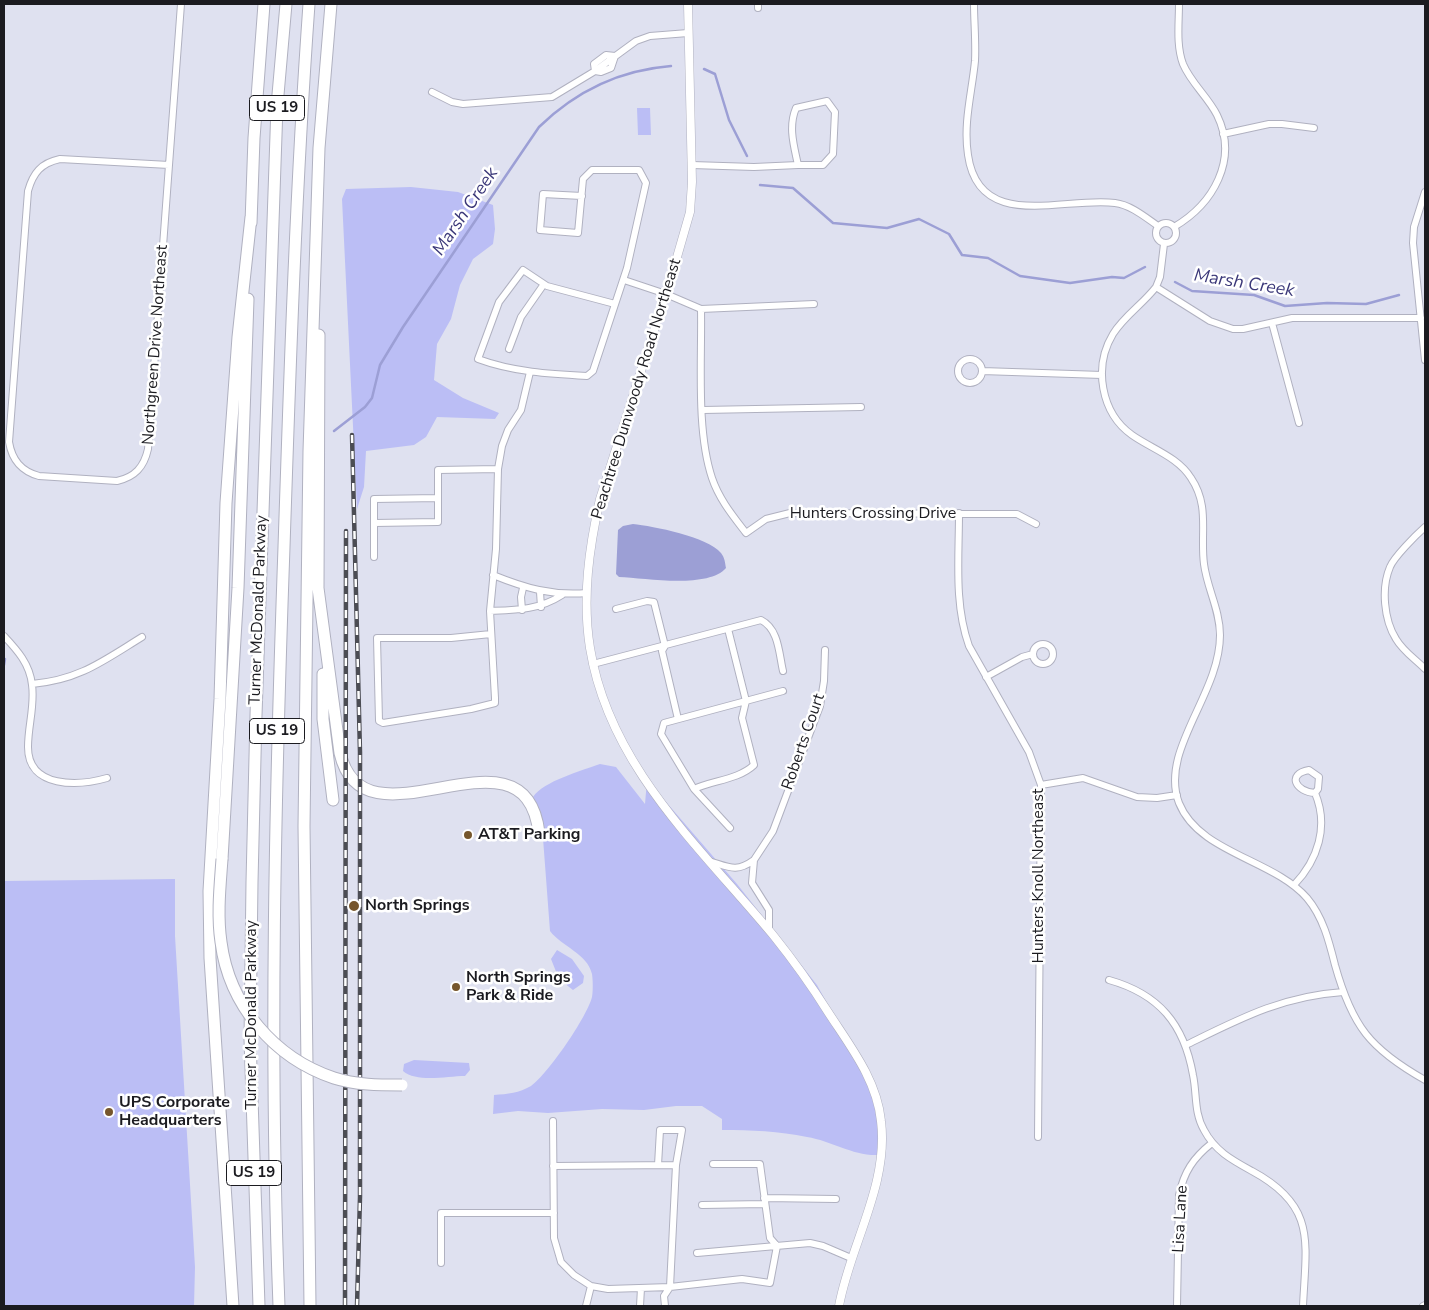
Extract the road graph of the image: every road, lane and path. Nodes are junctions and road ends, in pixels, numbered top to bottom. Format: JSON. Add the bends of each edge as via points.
{"nodes":[{"id":1,"x":181,"y":4,"type":"edge"},
{"id":2,"x":264,"y":4,"type":"edge"},
{"id":3,"x":286,"y":4,"type":"edge"},
{"id":4,"x":309,"y":4,"type":"edge"},
{"id":5,"x":331,"y":4,"type":"edge"},
{"id":6,"x":688,"y":4,"type":"edge"},
{"id":7,"x":974,"y":4,"type":"edge"},
{"id":8,"x":1179,"y":4,"type":"edge"},
{"id":9,"x":688,"y":33,"type":"junction"},
{"id":10,"x":432,"y":92,"type":"dead end"},
{"id":11,"x":1314,"y":128,"type":"dead end"},
{"id":12,"x":1223,"y":134,"type":"junction"},
{"id":13,"x":170,"y":165,"type":"junction"},
{"id":14,"x":692,"y":165,"type":"junction"},
{"id":15,"x":798,"y":165,"type":"junction"},
{"id":16,"x":1425,"y":192,"type":"edge"},
{"id":17,"x":582,"y":196,"type":"junction"},
{"id":18,"x":251,"y":217,"type":"junction"},
{"id":19,"x":1158,"y":226,"type":"junction"},
{"id":20,"x":1174,"y":227,"type":"junction"},
{"id":21,"x":1164,"y":244,"type":"junction"},
{"id":22,"x":314,"y":278,"type":"junction"},
{"id":23,"x":624,"y":280,"type":"junction"},
{"id":24,"x":544,"y":284,"type":"junction"},
{"id":25,"x":1156,"y":287,"type":"junction"},
{"id":26,"x":666,"y":294,"type":"junction"},
{"id":27,"x":615,"y":304,"type":"junction"},
{"id":28,"x":814,"y":304,"type":"dead end"},
{"id":29,"x":701,"y":309,"type":"junction"},
{"id":30,"x":1421,"y":318,"type":"junction"},
{"id":31,"x":1272,"y":323,"type":"junction"},
{"id":32,"x":509,"y":349,"type":"dead end"},
{"id":33,"x":1425,"y":360,"type":"edge"},
{"id":34,"x":982,"y":371,"type":"dead end"},
{"id":35,"x":530,"y":372,"type":"junction"},
{"id":36,"x":1102,"y":374,"type":"junction"},
{"id":37,"x":861,"y":407,"type":"dead end"},
{"id":38,"x":703,"y":410,"type":"junction"},
{"id":39,"x":1299,"y":423,"type":"dead end"},
{"id":40,"x":498,"y":469,"type":"junction"},
{"id":41,"x":438,"y":498,"type":"junction"},
{"id":42,"x":960,"y":514,"type":"junction"},
{"id":43,"x":374,"y":523,"type":"junction"},
{"id":44,"x":1036,"y":524,"type":"dead end"},
{"id":45,"x":1425,"y":527,"type":"edge"},
{"id":46,"x":374,"y":557,"type":"dead end"},
{"id":47,"x":493,"y":575,"type":"junction"},
{"id":48,"x":523,"y":588,"type":"junction"},
{"id":49,"x":540,"y":592,"type":"junction"},
{"id":50,"x":587,"y":594,"type":"junction"},
{"id":51,"x":562,"y":595,"type":"junction"},
{"id":52,"x":542,"y":606,"type":"junction"},
{"id":53,"x":616,"y":609,"type":"dead end"},
{"id":54,"x":522,"y":610,"type":"junction"},
{"id":55,"x":490,"y":611,"type":"junction"},
{"id":56,"x":321,"y":621,"type":"junction"},
{"id":57,"x":728,"y":629,"type":"junction"},
{"id":58,"x":491,"y":634,"type":"junction"},
{"id":59,"x":4,"y":636,"type":"edge"},
{"id":60,"x":142,"y":637,"type":"dead end"},
{"id":61,"x":665,"y":646,"type":"junction"},
{"id":62,"x":824,"y":650,"type":"dead end"},
{"id":63,"x":1033,"y":654,"type":"dead end"},
{"id":64,"x":593,"y":664,"type":"junction"},
{"id":65,"x":1425,"y":669,"type":"edge"},
{"id":66,"x":782,"y":671,"type":"dead end"},
{"id":67,"x":986,"y":677,"type":"junction"},
{"id":68,"x":32,"y":684,"type":"junction"},
{"id":69,"x":783,"y":692,"type":"dead end"},
{"id":70,"x":746,"y":701,"type":"junction"},
{"id":71,"x":678,"y":719,"type":"junction"},
{"id":72,"x":107,"y":778,"type":"dead end"},
{"id":73,"x":1040,"y":785,"type":"junction"},
{"id":74,"x":694,"y":789,"type":"junction"},
{"id":75,"x":1315,"y":793,"type":"dead end"},
{"id":76,"x":1176,"y":795,"type":"junction"},
{"id":77,"x":333,"y":800,"type":"dead end"},
{"id":78,"x":730,"y":828,"type":"dead end"},
{"id":79,"x":539,"y":833,"type":"dead end"},
{"id":80,"x":754,"y":860,"type":"junction"},
{"id":81,"x":709,"y":861,"type":"junction"},
{"id":82,"x":1294,"y":885,"type":"junction"},
{"id":83,"x":769,"y":930,"type":"junction"},
{"id":84,"x":1109,"y":980,"type":"dead end"},
{"id":85,"x":1343,"y":992,"type":"junction"},
{"id":86,"x":1186,"y":1045,"type":"junction"},
{"id":87,"x":1425,"y":1080,"type":"edge"},
{"id":88,"x":402,"y":1085,"type":"dead end"},
{"id":89,"x":553,"y":1120,"type":"dead end"},
{"id":90,"x":1038,"y":1137,"type":"dead end"},
{"id":91,"x":1212,"y":1143,"type":"junction"},
{"id":92,"x":713,"y":1164,"type":"dead end"},
{"id":93,"x":658,"y":1165,"type":"junction"},
{"id":94,"x":676,"y":1165,"type":"junction"},
{"id":95,"x":553,"y":1166,"type":"junction"},
{"id":96,"x":836,"y":1199,"type":"dead end"},
{"id":97,"x":764,"y":1201,"type":"junction"},
{"id":98,"x":702,"y":1205,"type":"dead end"},
{"id":99,"x":554,"y":1213,"type":"junction"},
{"id":100,"x":777,"y":1246,"type":"junction"},
{"id":101,"x":697,"y":1253,"type":"dead end"},
{"id":102,"x":851,"y":1258,"type":"junction"},
{"id":103,"x":442,"y":1263,"type":"dead end"},
{"id":104,"x":591,"y":1286,"type":"junction"},
{"id":105,"x":670,"y":1286,"type":"junction"},
{"id":106,"x":640,"y":1288,"type":"junction"},
{"id":107,"x":233,"y":1306,"type":"edge"},
{"id":108,"x":259,"y":1306,"type":"edge"},
{"id":109,"x":279,"y":1306,"type":"edge"},
{"id":110,"x":310,"y":1306,"type":"edge"},
{"id":111,"x":586,"y":1306,"type":"edge"},
{"id":112,"x":640,"y":1306,"type":"edge"},
{"id":113,"x":665,"y":1306,"type":"edge"},
{"id":114,"x":839,"y":1306,"type":"edge"},
{"id":115,"x":1178,"y":1306,"type":"edge"},
{"id":116,"x":1302,"y":1306,"type":"edge"}],
"edges":[{"from":1,"to":13,"type":"street","name":"Northgreen Drive Northeast"},
{"from":2,"to":18,"type":"highway"},
{"from":3,"to":108,"type":"highway","name":"Turner McDonald Parkway","number":"US 19","via":[[277,106],[253,808],[250,1039]]},
{"from":4,"to":109,"type":"highway","name":"Turner McDonald Parkway","number":"US 19","via":[[297,177],[275,827],[273,1048]]},
{"from":5,"to":22,"type":"highway","via":[[319,148]]},
{"from":6,"to":9,"type":"street","name":"Peachtree Dunwoody Road Northeast"},
{"from":7,"to":19,"type":"street","via":[[975,60],[967,123],[968,154],[970,167],[984,190],[1016,206],[1116,203]]},
{"from":8,"to":12,"type":"street","via":[[1179,44],[1183,64],[1216,113]]},
{"from":9,"to":10,"type":"street","via":[[650,36],[636,41],[552,97],[462,104]]},
{"from":9,"to":14,"type":"street","name":"Peachtree Dunwoody Road Northeast"},
{"from":11,"to":12,"type":"street","via":[[1269,124]]},
{"from":12,"to":20,"type":"street","via":[[1224,161],[1216,186],[1204,205]]},
{"from":13,"to":13,"type":"street","name":"Northgreen Drive Northeast","via":[[60,158],[43,165],[31,179],[9,442],[14,460],[29,473],[117,481],[134,475],[145,461]]},
{"from":14,"to":15,"type":"street"},
{"from":14,"to":26,"type":"street","name":"Peachtree Dunwoody Road Northeast","via":[[690,212]]},
{"from":15,"to":15,"type":"street","via":[[823,165],[833,154],[835,112],[827,101],[796,108],[791,119]]},
{"from":16,"to":30,"type":"street","via":[[1414,227]]},
{"from":17,"to":17,"type":"street","via":[[578,233],[540,230],[543,194]]},
{"from":17,"to":23,"type":"street","via":[[583,179],[592,170],[632,169],[640,170],[644,175],[642,207]]},
{"from":18,"to":88,"type":"highway","bridge":true,"via":[[238,588],[219,926],[227,973],[240,1002],[267,1036],[304,1065],[350,1082]]},
{"from":18,"to":107,"type":"highway","via":[[226,503],[220,699],[209,891],[213,1020]]},
{"from":19,"to":20,"type":"street","via":[[1166,223]]},
{"from":19,"to":21,"type":"street","via":[[1155,237]]},
{"from":20,"to":21,"type":"street","via":[[1174,240]]},
{"from":21,"to":25,"type":"street"},
{"from":22,"to":56,"type":"highway","via":[[319,298],[318,588]]},
{"from":22,"to":110,"type":"highway","via":[[308,451],[304,826]]},
{"from":23,"to":26,"type":"street"},
{"from":23,"to":27,"type":"street"},
{"from":24,"to":27,"type":"street"},
{"from":24,"to":32,"type":"street","via":[[521,317]]},
{"from":24,"to":35,"type":"street","via":[[524,270],[499,302],[478,359]]},
{"from":25,"to":31,"type":"street","via":[[1223,327],[1243,329]]},
{"from":25,"to":36,"type":"street","via":[[1114,334],[1105,353]]},
{"from":26,"to":29,"type":"street"},
{"from":26,"to":50,"type":"street","name":"Peachtree Dunwoody Road Northeast","via":[[600,499],[592,536]]},
{"from":27,"to":35,"type":"street","via":[[591,374]]},
{"from":28,"to":29,"type":"street"},
{"from":29,"to":38,"type":"street","name":"Hunters Crossing Drive"},
{"from":30,"to":31,"type":"street","via":[[1292,318]]},
{"from":30,"to":33,"type":"street"},
{"from":31,"to":39,"type":"street"},
{"from":34,"to":36,"type":"street"},
{"from":35,"to":40,"type":"street","via":[[521,410],[502,446]]},
{"from":36,"to":76,"type":"street","via":[[1106,399],[1117,420],[1132,435],[1184,469],[1196,486],[1203,507],[1203,563],[1218,615],[1219,649],[1215,673],[1177,757]]},
{"from":37,"to":38,"type":"street"},
{"from":38,"to":42,"type":"street","name":"Hunters Crossing Drive","via":[[707,461],[713,480],[746,533],[766,519],[790,513]]},
{"from":40,"to":41,"type":"street","via":[[438,470]]},
{"from":40,"to":47,"type":"street"},
{"from":41,"to":43,"type":"street","via":[[374,499]]},
{"from":41,"to":43,"type":"street","via":[[438,522]]},
{"from":42,"to":44,"type":"street","name":"Hunters Crossing Drive","via":[[1017,514]]},
{"from":42,"to":67,"type":"street","name":"Hunters Knoll Northeast","via":[[960,615],[969,646]]},
{"from":43,"to":46,"type":"street"},
{"from":45,"to":65,"type":"street","via":[[1390,567],[1385,589],[1390,626],[1396,639]]},
{"from":47,"to":48,"type":"street"},
{"from":47,"to":55,"type":"street"},
{"from":48,"to":49,"type":"street"},
{"from":48,"to":54,"type":"street"},
{"from":49,"to":51,"type":"street"},
{"from":49,"to":52,"type":"street"},
{"from":50,"to":51,"type":"street"},
{"from":50,"to":64,"type":"street","name":"Peachtree Dunwoody Road Northeast"},
{"from":51,"to":52,"type":"street"},
{"from":52,"to":54,"type":"street"},
{"from":53,"to":61,"type":"street","via":[[654,602]]},
{"from":54,"to":55,"type":"street"},
{"from":55,"to":58,"type":"street"},
{"from":56,"to":77,"type":"highway","via":[[324,719]]},
{"from":56,"to":79,"type":"highway","via":[[340,753],[347,774],[354,781],[362,788],[382,795],[480,782],[504,784],[529,804],[538,822]]},
{"from":57,"to":61,"type":"street"},
{"from":57,"to":66,"type":"street","via":[[761,620],[767,623],[774,632]]},
{"from":57,"to":70,"type":"street"},
{"from":58,"to":58,"type":"street","via":[[495,703],[379,722],[377,638],[451,638]]},
{"from":59,"to":68,"type":"street","via":[[20,653]]},
{"from":60,"to":68,"type":"street","via":[[75,677]]},
{"from":61,"to":64,"type":"street"},
{"from":61,"to":71,"type":"street","via":[[662,652]]},
{"from":62,"to":80,"type":"street","name":"Roberts Court","via":[[820,706],[773,831]]},
{"from":63,"to":67,"type":"street"},
{"from":64,"to":81,"type":"street","name":"Peachtree Dunwoody Road Northeast","via":[[623,746],[642,778]]},
{"from":67,"to":73,"type":"street","name":"Hunters Knoll Northeast","via":[[1029,752]]},
{"from":68,"to":72,"type":"street","via":[[28,748],[35,769],[53,781],[90,782]]},
{"from":69,"to":70,"type":"street"},
{"from":70,"to":71,"type":"street"},
{"from":70,"to":74,"type":"street","via":[[742,718],[754,765],[745,773]]},
{"from":71,"to":74,"type":"street","via":[[664,723],[661,734]]},
{"from":73,"to":76,"type":"street","via":[[1084,778],[1137,797]]},
{"from":73,"to":90,"type":"street","name":"Hunters Knoll Northeast"},
{"from":74,"to":78,"type":"street"},
{"from":75,"to":82,"type":"street","via":[[1320,806],[1319,845],[1310,866]]},
{"from":76,"to":82,"type":"street","via":[[1186,816],[1202,833]]},
{"from":80,"to":81,"type":"street","via":[[733,869]]},
{"from":80,"to":83,"type":"street","via":[[752,883],[769,910]]},
{"from":81,"to":83,"type":"street","name":"Peachtree Dunwoody Road Northeast"},
{"from":82,"to":85,"type":"street","via":[[1323,924]]},
{"from":83,"to":102,"type":"street","name":"Peachtree Dunwoody Road Northeast","via":[[811,986],[861,1063],[879,1107],[882,1136],[879,1166]]},
{"from":84,"to":86,"type":"street","via":[[1135,989],[1156,1003],[1175,1023]]},
{"from":85,"to":86,"type":"street","via":[[1306,995],[1272,1004]]},
{"from":85,"to":87,"type":"street","via":[[1354,1018],[1370,1040],[1394,1062]]},
{"from":86,"to":91,"type":"street","via":[[1197,1114]]},
{"from":89,"to":95,"type":"street"},
{"from":91,"to":115,"type":"street","name":"Lisa Lane","via":[[1189,1166],[1182,1179]]},
{"from":91,"to":116,"type":"street","via":[[1229,1158],[1282,1189],[1296,1207],[1304,1228],[1306,1246]]},
{"from":92,"to":97,"type":"street","via":[[760,1164]]},
{"from":93,"to":94,"type":"street"},
{"from":93,"to":94,"type":"street","via":[[660,1130],[682,1130]]},
{"from":93,"to":95,"type":"street"},
{"from":94,"to":105,"type":"street"},
{"from":95,"to":99,"type":"street"},
{"from":96,"to":97,"type":"street"},
{"from":97,"to":98,"type":"street"},
{"from":97,"to":100,"type":"street","via":[[770,1238]]},
{"from":99,"to":103,"type":"street","via":[[442,1213]]},
{"from":99,"to":104,"type":"street","via":[[554,1238],[561,1262]]},
{"from":100,"to":101,"type":"street"},
{"from":100,"to":102,"type":"street","via":[[810,1243]]},
{"from":100,"to":105,"type":"street","via":[[770,1283],[742,1279]]},
{"from":102,"to":114,"type":"street","name":"Peachtree Dunwoody Road Northeast"},
{"from":104,"to":106,"type":"street"},
{"from":104,"to":111,"type":"street"},
{"from":105,"to":106,"type":"street"},
{"from":105,"to":113,"type":"street","via":[[664,1296]]},
{"from":106,"to":112,"type":"street"}]}
